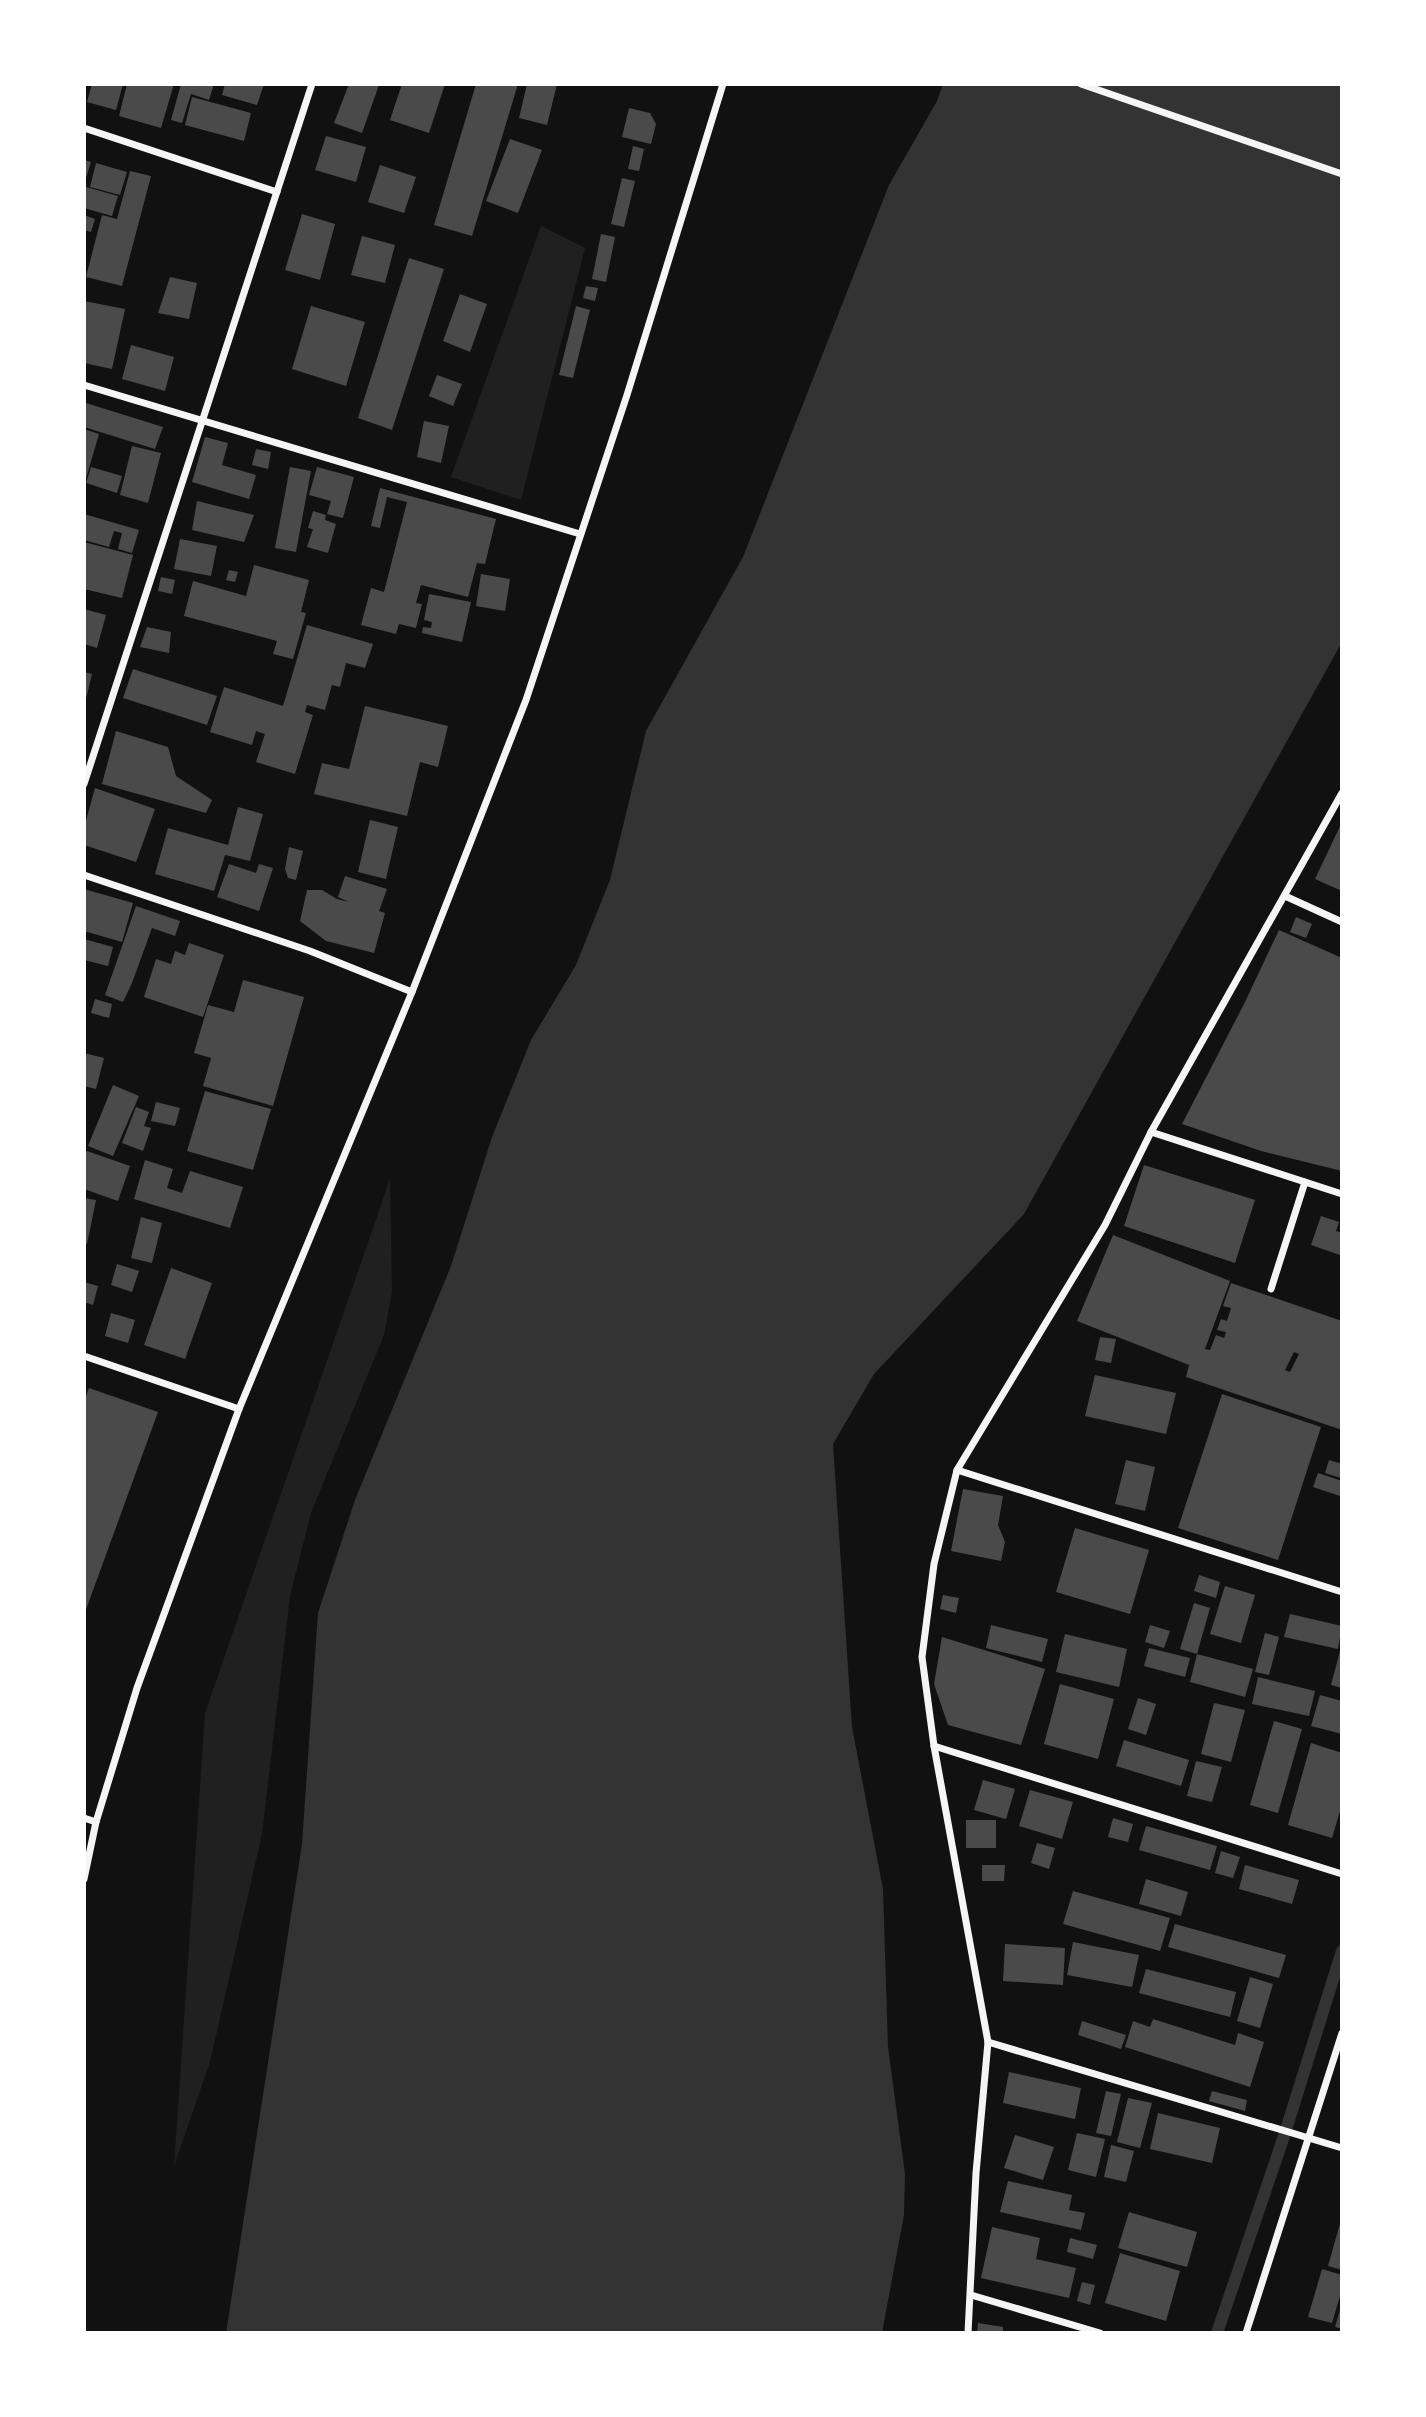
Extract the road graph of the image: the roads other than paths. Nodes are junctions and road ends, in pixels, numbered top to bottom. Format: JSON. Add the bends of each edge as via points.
{"nodes":[{"id":1,"x":312,"y":84,"type":"edge"},
{"id":2,"x":1081,"y":84,"type":"edge"},
{"id":3,"x":720,"y":85,"type":"edge"},
{"id":4,"x":84,"y":128,"type":"edge"},
{"id":5,"x":1342,"y":174,"type":"edge"},
{"id":6,"x":277,"y":191,"type":"junction"},
{"id":7,"x":84,"y":385,"type":"edge"},
{"id":8,"x":203,"y":419,"type":"junction"},
{"id":9,"x":580,"y":534,"type":"junction"},
{"id":10,"x":84,"y":784,"type":"edge"},
{"id":11,"x":1342,"y":793,"type":"edge"},
{"id":12,"x":84,"y":875,"type":"edge"},
{"id":13,"x":1285,"y":896,"type":"junction"},
{"id":14,"x":1342,"y":922,"type":"edge"},
{"id":15,"x":412,"y":992,"type":"junction"},
{"id":16,"x":1151,"y":1132,"type":"junction"},
{"id":17,"x":1305,"y":1182,"type":"junction"},
{"id":18,"x":1342,"y":1194,"type":"edge"},
{"id":19,"x":1271,"y":1289,"type":"dead end"},
{"id":20,"x":84,"y":1356,"type":"edge"},
{"id":21,"x":239,"y":1409,"type":"junction"},
{"id":22,"x":957,"y":1470,"type":"junction"},
{"id":23,"x":1342,"y":1592,"type":"edge"},
{"id":24,"x":934,"y":1746,"type":"junction"},
{"id":25,"x":84,"y":1818,"type":"edge"},
{"id":26,"x":96,"y":1822,"type":"junction"},
{"id":27,"x":1342,"y":1874,"type":"edge"},
{"id":28,"x":84,"y":1879,"type":"edge"},
{"id":29,"x":1342,"y":2033,"type":"edge"},
{"id":30,"x":988,"y":2042,"type":"junction"},
{"id":31,"x":1307,"y":2138,"type":"junction"},
{"id":32,"x":1342,"y":2148,"type":"edge"},
{"id":33,"x":971,"y":2295,"type":"junction"},
{"id":34,"x":968,"y":2333,"type":"edge"},
{"id":35,"x":1100,"y":2333,"type":"edge"},
{"id":36,"x":1246,"y":2333,"type":"edge"}],
"edges":[{"from":1,"to":6,"type":"street"},
{"from":2,"to":5,"type":"street"},
{"from":3,"to":9,"type":"street"},
{"from":4,"to":6,"type":"street"},
{"from":6,"to":8,"type":"street"},
{"from":7,"to":8,"type":"street"},
{"from":8,"to":9,"type":"street"},
{"from":8,"to":10,"type":"street"},
{"from":9,"to":15,"type":"street","via":[[526,700]]},
{"from":11,"to":13,"type":"street"},
{"from":12,"to":15,"type":"street","via":[[310,951]]},
{"from":13,"to":14,"type":"street"},
{"from":13,"to":16,"type":"street"},
{"from":15,"to":21,"type":"street"},
{"from":16,"to":17,"type":"street"},
{"from":16,"to":22,"type":"street","via":[[1105,1225]]},
{"from":17,"to":18,"type":"street"},
{"from":17,"to":19,"type":"street"},
{"from":20,"to":21,"type":"street"},
{"from":21,"to":26,"type":"street","via":[[137,1688]]},
{"from":22,"to":23,"type":"street"},
{"from":22,"to":24,"type":"street","via":[[933,1564],[922,1657]]},
{"from":24,"to":27,"type":"street"},
{"from":24,"to":30,"type":"street"},
{"from":25,"to":26,"type":"street"},
{"from":26,"to":28,"type":"street"},
{"from":29,"to":31,"type":"street"},
{"from":30,"to":31,"type":"street"},
{"from":30,"to":33,"type":"street"},
{"from":31,"to":32,"type":"street"},
{"from":31,"to":36,"type":"street"},
{"from":33,"to":34,"type":"street"},
{"from":33,"to":35,"type":"street"}]}
